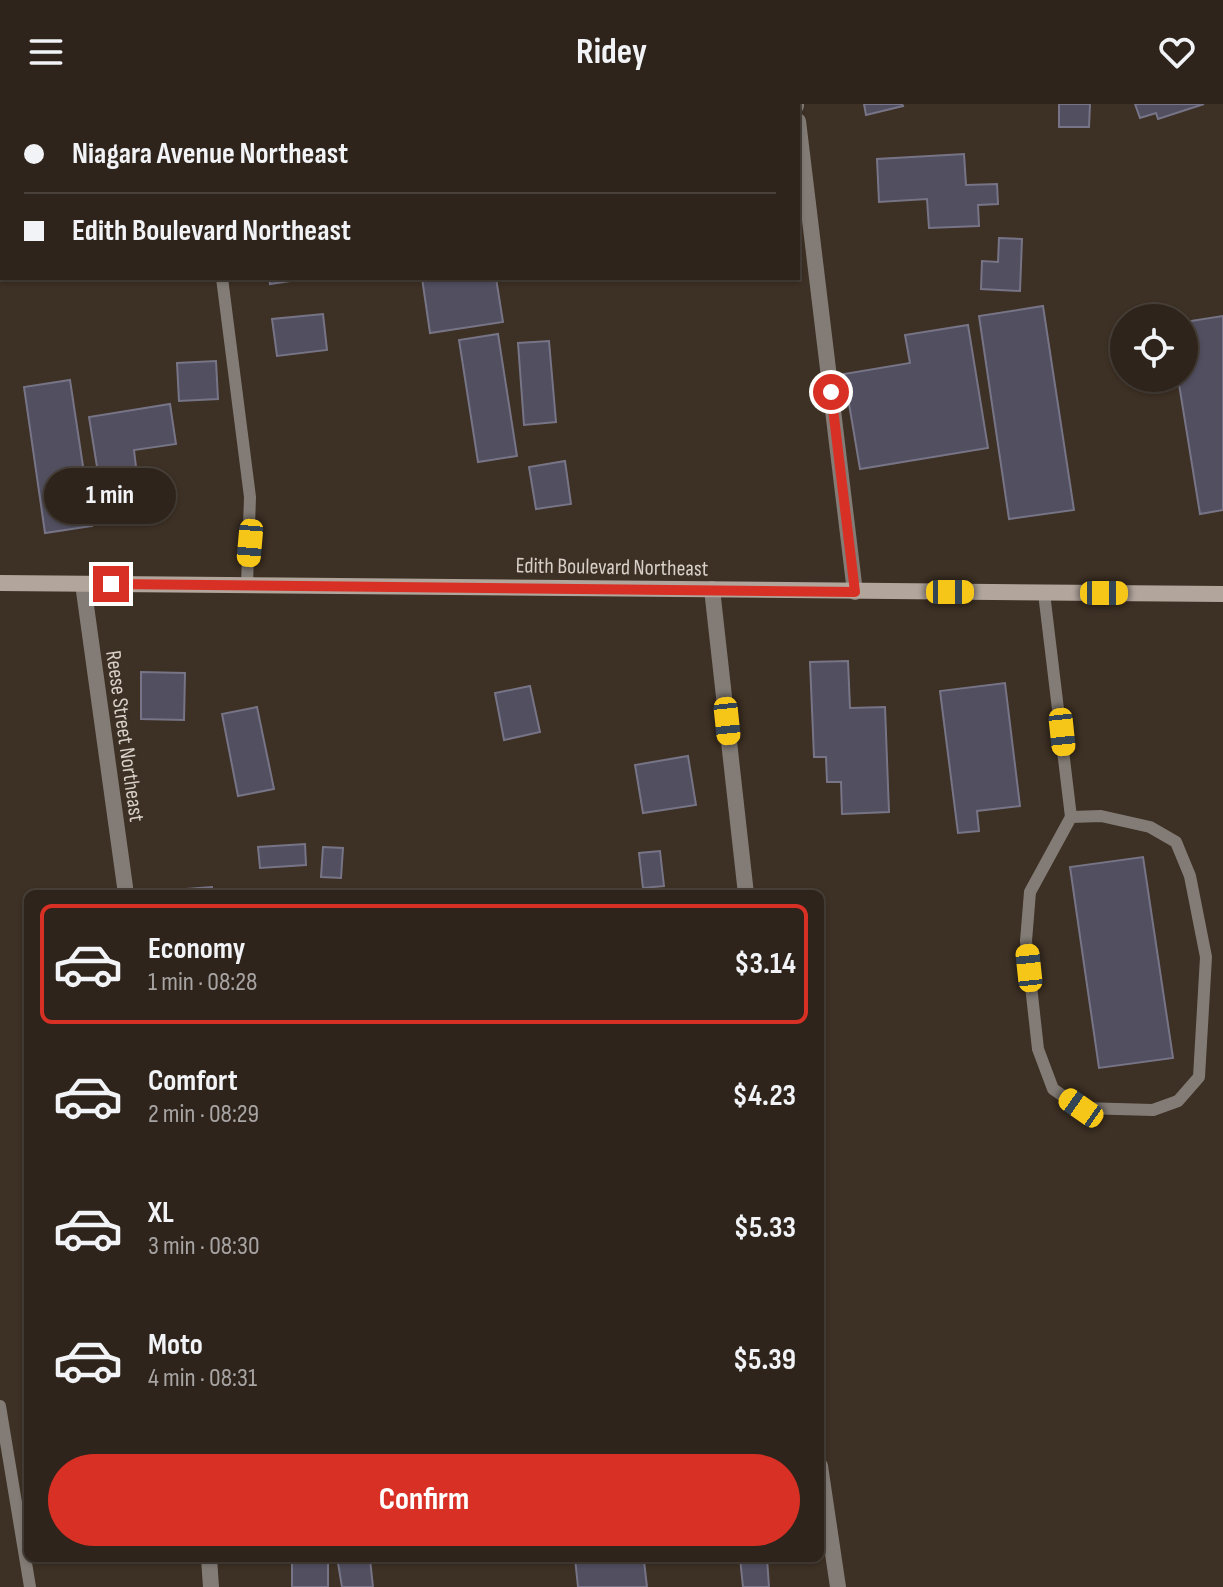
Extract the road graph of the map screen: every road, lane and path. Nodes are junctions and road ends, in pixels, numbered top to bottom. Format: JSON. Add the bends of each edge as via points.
{"nodes":[{"id":1,"x":800,"y":138,"type":"edge"},
{"id":2,"x":222,"y":280,"type":"edge"},
{"id":3,"x":0,"y":583,"type":"edge"},
{"id":4,"x":83,"y":584,"type":"junction"},
{"id":5,"x":247,"y":585,"type":"junction"},
{"id":6,"x":712,"y":589,"type":"junction"},
{"id":7,"x":855,"y":592,"type":"junction"},
{"id":8,"x":1044,"y":593,"type":"junction"},
{"id":9,"x":1223,"y":594,"type":"edge"},
{"id":10,"x":1071,"y":817,"type":"junction"},
{"id":11,"x":125,"y":890,"type":"edge"},
{"id":12,"x":746,"y":890,"type":"edge"},
{"id":13,"x":0,"y":1406,"type":"edge"},
{"id":14,"x":824,"y":1493,"type":"edge"},
{"id":15,"x":24,"y":1551,"type":"edge"},
{"id":16,"x":26,"y":1562,"type":"edge"},
{"id":17,"x":209,"y":1562,"type":"edge"},
{"id":18,"x":30,"y":1587,"type":"edge"},
{"id":19,"x":211,"y":1587,"type":"edge"},
{"id":20,"x":838,"y":1587,"type":"edge"}],
"edges":[{"from":1,"to":7,"type":"street"},
{"from":2,"to":5,"type":"lane","via":[[250,497]]},
{"from":3,"to":4,"type":"street","name":"Edith Boulevard Northeast"},
{"from":4,"to":5,"type":"street","name":"Edith Boulevard Northeast"},
{"from":4,"to":11,"type":"street","name":"Reese Street Northeast"},
{"from":5,"to":6,"type":"street","name":"Edith Boulevard Northeast"},
{"from":6,"to":7,"type":"street","name":"Edith Boulevard Northeast"},
{"from":6,"to":12,"type":"street"},
{"from":7,"to":8,"type":"street","name":"Edith Boulevard Northeast"},
{"from":8,"to":9,"type":"street","name":"Edith Boulevard Northeast"},
{"from":8,"to":10,"type":"lane"},
{"from":10,"to":10,"type":"lane","via":[[1030,892],[1026,941],[1038,1049],[1053,1089],[1081,1108],[1153,1110],[1178,1101],[1199,1077],[1206,957],[1190,876],[1176,842],[1150,827],[1101,816]]},
{"from":13,"to":15,"type":"lane"},
{"from":14,"to":20,"type":"street"},
{"from":16,"to":18,"type":"lane"},
{"from":17,"to":19,"type":"street"}]}
